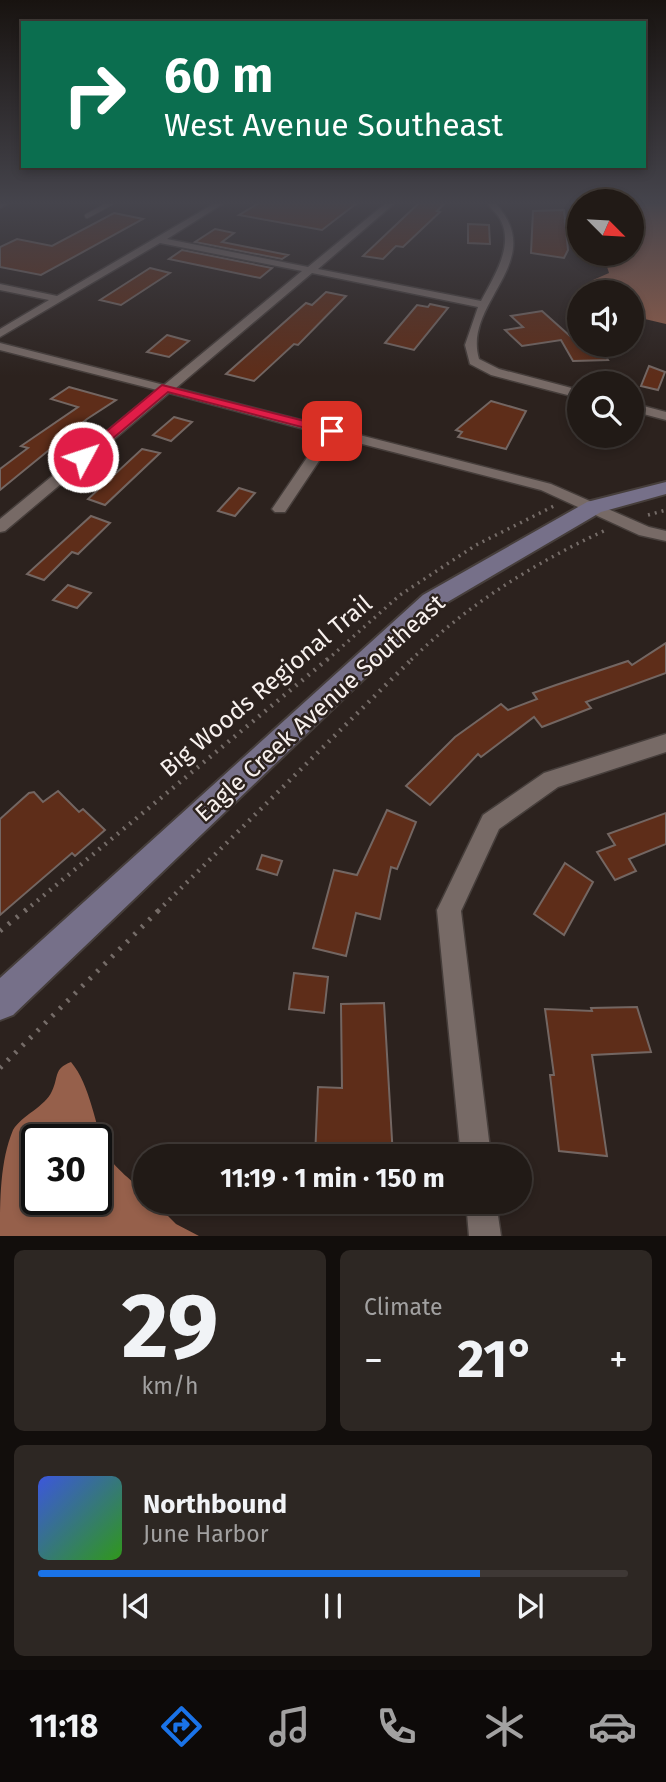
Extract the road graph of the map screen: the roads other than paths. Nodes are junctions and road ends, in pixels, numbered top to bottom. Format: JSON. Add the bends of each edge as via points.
{"nodes":[{"id":1,"x":124,"y":261,"type":"edge"},
{"id":2,"x":270,"y":261,"type":"edge"},
{"id":3,"x":318,"y":261,"type":"edge"},
{"id":4,"x":505,"y":261,"type":"edge"},
{"id":5,"x":309,"y":268,"type":"junction"},
{"id":6,"x":0,"y":287,"type":"edge"},
{"id":7,"x":58,"y":299,"type":"junction"},
{"id":8,"x":484,"y":305,"type":"junction"},
{"id":9,"x":0,"y":334,"type":"edge"},
{"id":10,"x":0,"y":346,"type":"edge"},
{"id":11,"x":166,"y":388,"type":"junction"},
{"id":12,"x":567,"y":391,"type":"edge"},
{"id":13,"x":644,"y":410,"type":"edge"},
{"id":14,"x":666,"y":416,"type":"edge"},
{"id":15,"x":332,"y":431,"type":"junction"},
{"id":16,"x":666,"y":488,"type":"edge"},
{"id":17,"x":584,"y":502,"type":"junction"},
{"id":18,"x":280,"y":509,"type":"dead end"},
{"id":19,"x":0,"y":527,"type":"edge"},
{"id":20,"x":666,"y":536,"type":"edge"},
{"id":21,"x":666,"y":743,"type":"edge"},
{"id":22,"x":5,"y":1000,"type":"edge"},
{"id":23,"x":476,"y":1144,"type":"edge"},
{"id":24,"x":482,"y":1214,"type":"edge"},
{"id":25,"x":485,"y":1236,"type":"edge"}],
"edges":[{"from":1,"to":7,"type":"street"},
{"from":2,"to":5,"type":"street"},
{"from":3,"to":5,"type":"street"},
{"from":4,"to":8,"type":"street"},
{"from":5,"to":8,"type":"street"},
{"from":5,"to":11,"type":"street"},
{"from":6,"to":7,"type":"street"},
{"from":7,"to":9,"type":"street"},
{"from":8,"to":12,"type":"street","via":[[470,345],[474,361],[495,372]]},
{"from":10,"to":11,"type":"street"},
{"from":11,"to":15,"type":"street"},
{"from":11,"to":19,"type":"street"},
{"from":13,"to":14,"type":"street"},
{"from":15,"to":17,"type":"street"},
{"from":15,"to":18,"type":"street"},
{"from":16,"to":17,"type":"main road","name":"Eagle Creek Avenue Southeast"},
{"from":17,"to":20,"type":"street"},
{"from":17,"to":22,"type":"main road","name":"Eagle Creek Avenue Southeast","via":[[431,601]]},
{"from":21,"to":23,"type":"street","via":[[551,780],[491,822],[449,910]]},
{"from":24,"to":25,"type":"street"}]}
